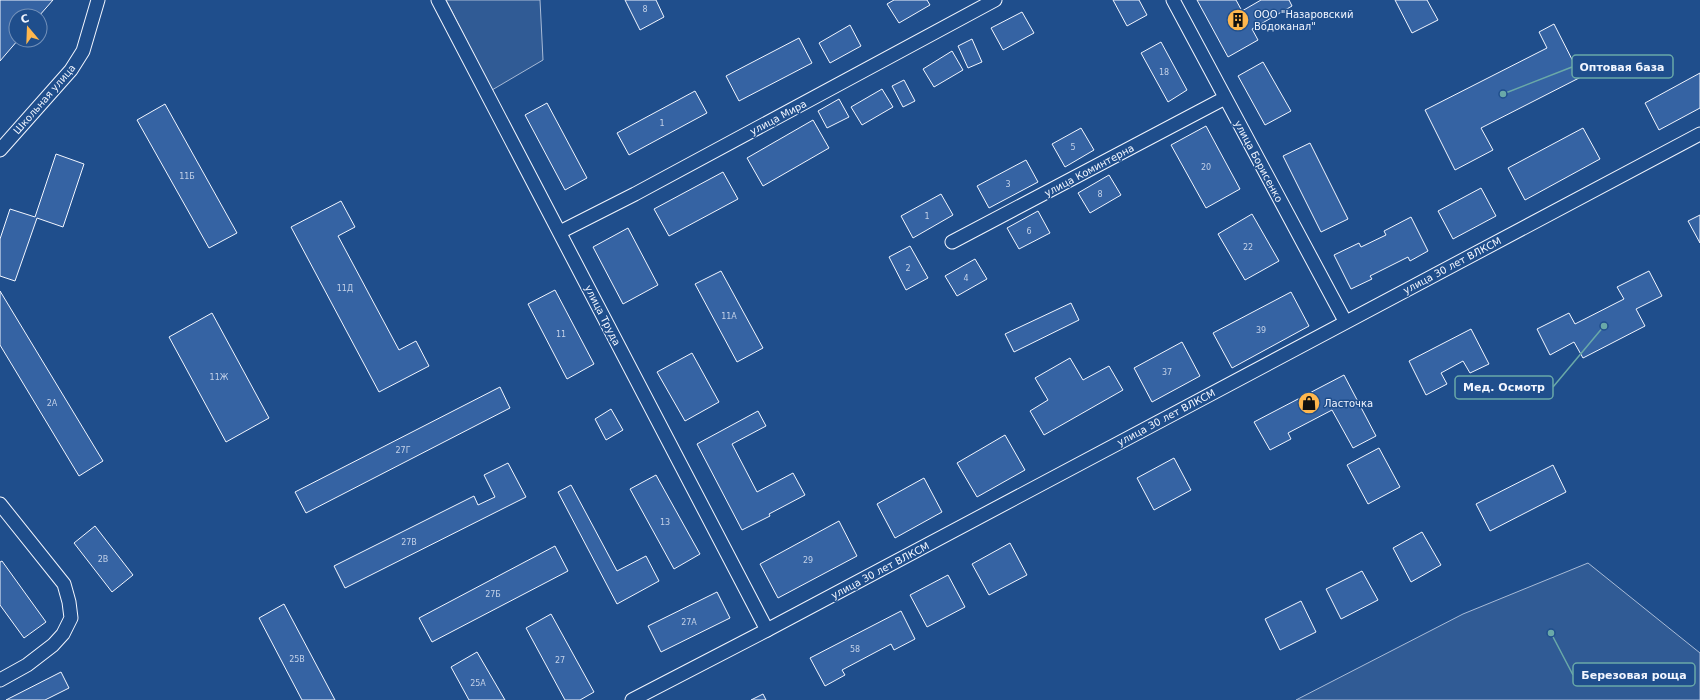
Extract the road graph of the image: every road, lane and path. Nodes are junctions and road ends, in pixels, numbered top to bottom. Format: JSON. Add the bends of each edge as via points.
{"nodes":[{"id":1,"x":98,"y":0,"type":"edge"},
{"id":2,"x":438,"y":0,"type":"edge"},
{"id":3,"x":995,"y":0,"type":"edge"},
{"id":4,"x":1173,"y":0,"type":"edge"},
{"id":5,"x":1225,"y":98,"type":"junction"},
{"id":6,"x":1700,"y":134,"type":"edge"},
{"id":7,"x":0,"y":150,"type":"edge"},
{"id":8,"x":560,"y":232,"type":"junction"},
{"id":9,"x":952,"y":242,"type":"dead end"},
{"id":10,"x":1345,"y":322,"type":"junction"},
{"id":11,"x":0,"y":504,"type":"edge"},
{"id":12,"x":767,"y":630,"type":"junction"},
{"id":13,"x":0,"y":680,"type":"edge"},
{"id":14,"x":632,"y":700,"type":"edge"}],
"edges":[{"from":1,"to":7,"type":"street","name":"Школьная улица","via":[[83,51],[71,70]]},
{"from":2,"to":8,"type":"street","name":"улица Труда"},
{"from":3,"to":8,"type":"street","name":"улица Мира"},
{"from":4,"to":5,"type":"street","name":"улица Борисенко"},
{"from":5,"to":9,"type":"street","name":"улица Коминтерна"},
{"from":5,"to":10,"type":"street","name":"улица Борисенко"},
{"from":6,"to":10,"type":"street","name":"улица 30 лет ВЛКСМ"},
{"from":8,"to":12,"type":"street","name":"улица Труда"},
{"from":10,"to":12,"type":"street","name":"улица 30 лет ВЛКСМ"},
{"from":11,"to":13,"type":"street","via":[[64,584],[70,602],[71,618],[63,634],[53,645],[27,665]]},
{"from":12,"to":14,"type":"street","name":"улица 30 лет ВЛКСМ"}]}
